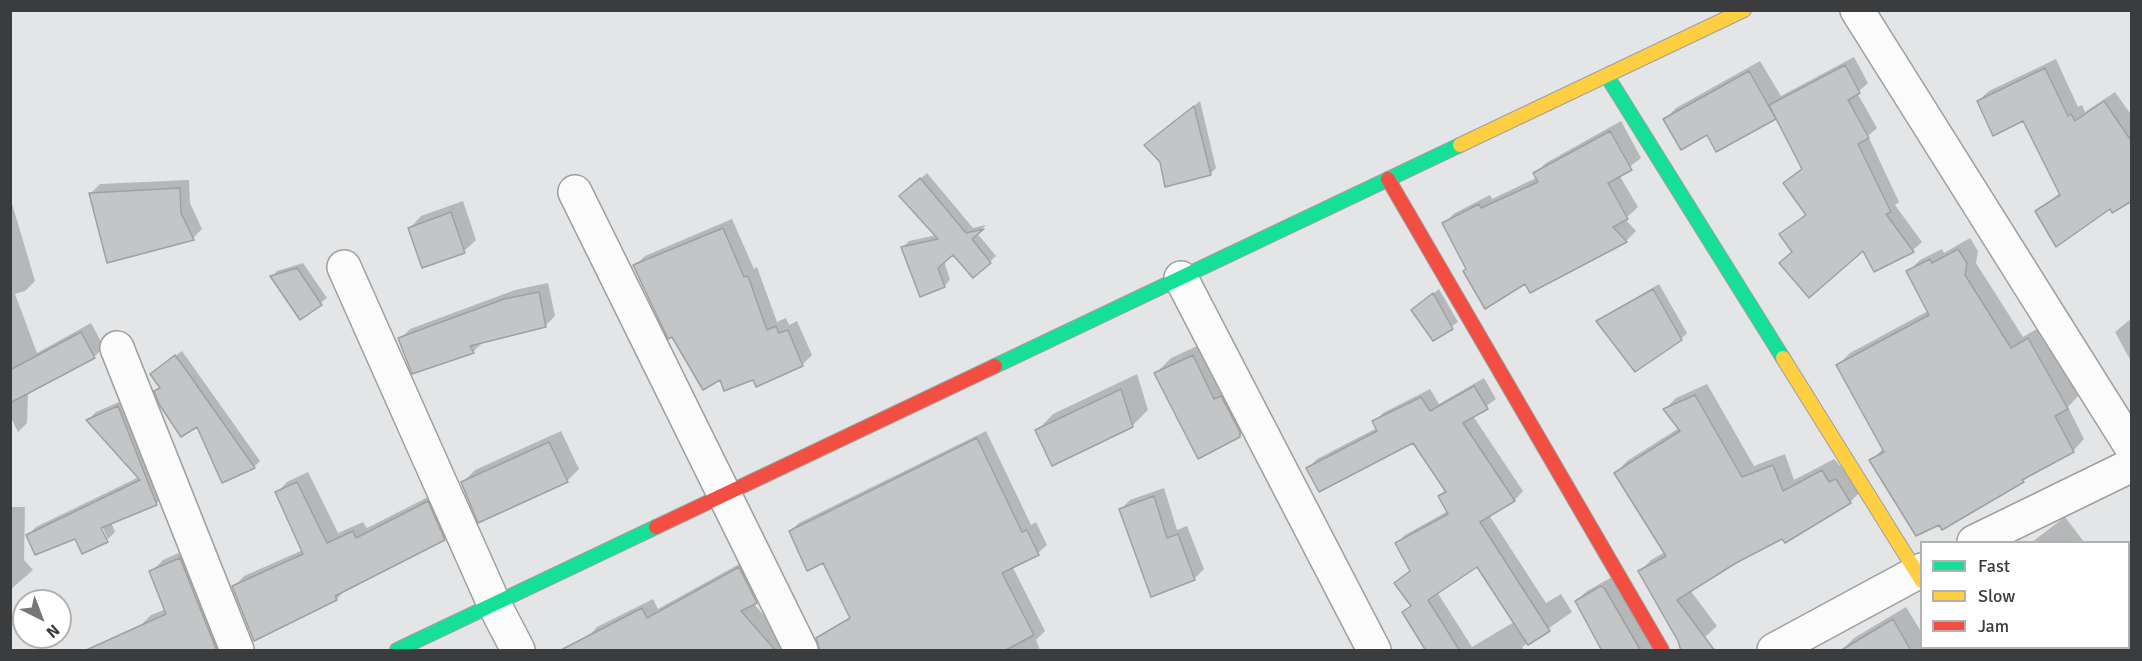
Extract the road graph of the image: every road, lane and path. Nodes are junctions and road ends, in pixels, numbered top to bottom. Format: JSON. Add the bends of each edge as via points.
{"nodes":[{"id":1,"x":1744,"y":10,"type":"edge"},
{"id":2,"x":1857,"y":10,"type":"edge"},
{"id":3,"x":1607,"y":76,"type":"junction"},
{"id":4,"x":1388,"y":179,"type":"junction"},
{"id":5,"x":575,"y":192,"type":"dead end"},
{"id":6,"x":344,"y":267,"type":"dead end"},
{"id":7,"x":1181,"y":278,"type":"junction"},
{"id":8,"x":117,"y":348,"type":"dead end"},
{"id":9,"x":2132,"y":448,"type":"edge"},
{"id":10,"x":2132,"y":465,"type":"edge"},
{"id":11,"x":1978,"y":541,"type":"edge"},
{"id":12,"x":1920,"y":574,"type":"edge"},
{"id":13,"x":494,"y":604,"type":"junction"},
{"id":14,"x":237,"y":651,"type":"edge"},
{"id":15,"x":397,"y":651,"type":"edge"},
{"id":16,"x":518,"y":651,"type":"edge"},
{"id":17,"x":801,"y":651,"type":"edge"},
{"id":18,"x":1374,"y":651,"type":"edge"},
{"id":19,"x":1662,"y":651,"type":"edge"},
{"id":20,"x":1774,"y":651,"type":"edge"}],
"edges":[{"from":1,"to":3,"type":"main road"},
{"from":2,"to":9,"type":"street"},
{"from":3,"to":4,"type":"main road"},
{"from":3,"to":12,"type":"main road"},
{"from":4,"to":7,"type":"main road"},
{"from":4,"to":19,"type":"main road"},
{"from":5,"to":17,"type":"street"},
{"from":6,"to":13,"type":"street"},
{"from":7,"to":13,"type":"main road"},
{"from":7,"to":18,"type":"street"},
{"from":8,"to":14,"type":"street"},
{"from":10,"to":11,"type":"street"},
{"from":12,"to":20,"type":"street"},
{"from":13,"to":15,"type":"main road"},
{"from":13,"to":16,"type":"street"}]}
